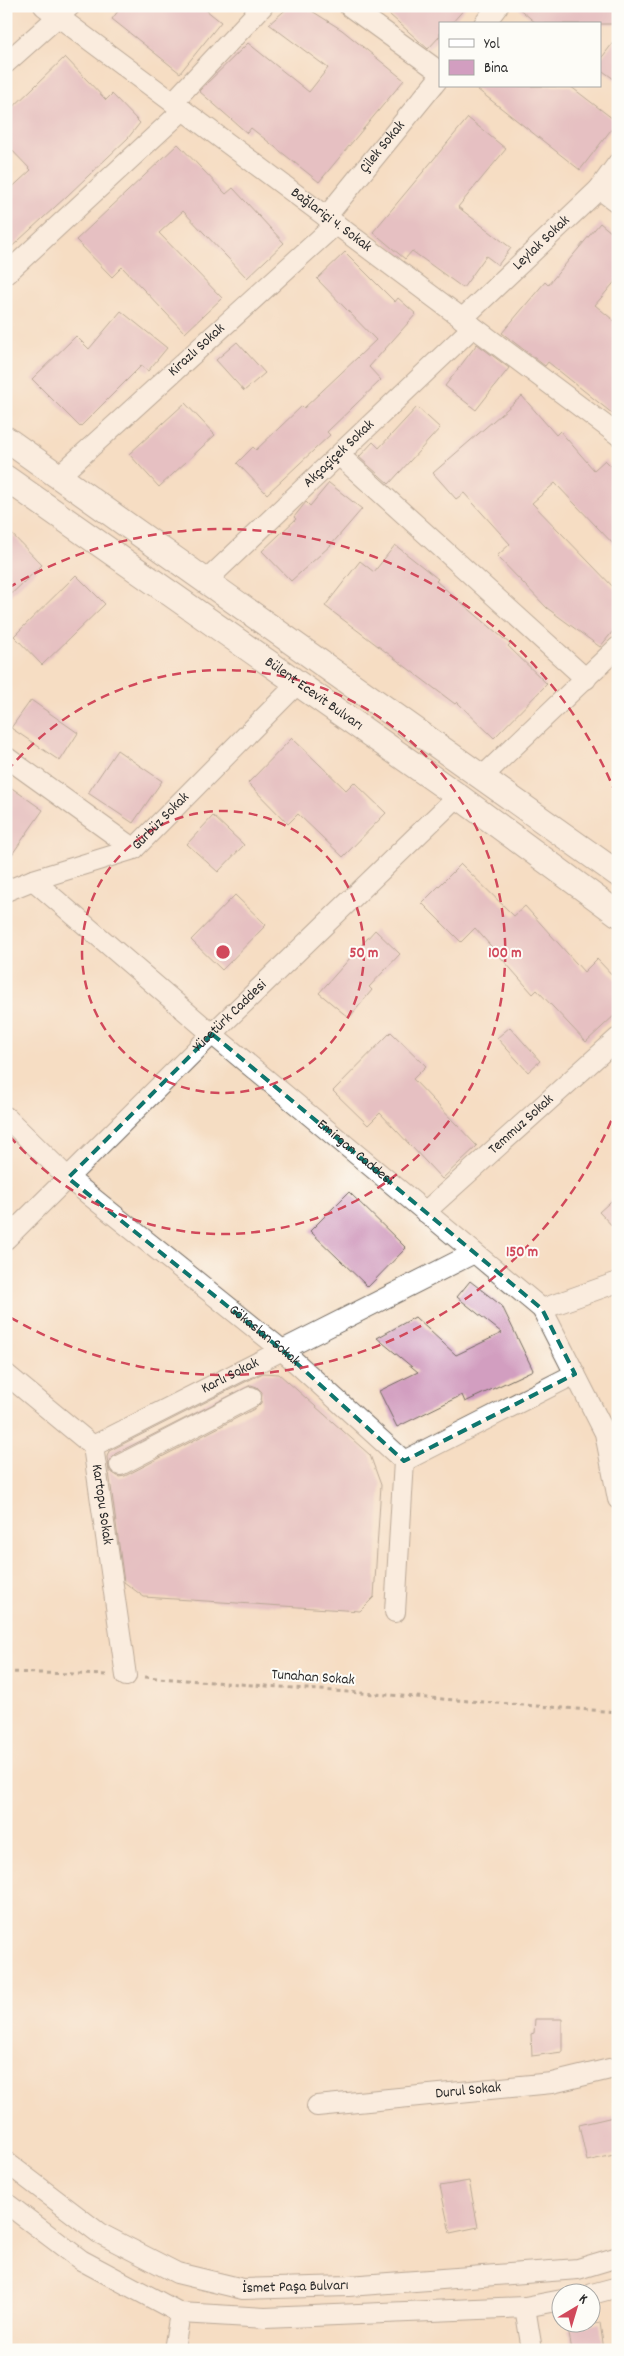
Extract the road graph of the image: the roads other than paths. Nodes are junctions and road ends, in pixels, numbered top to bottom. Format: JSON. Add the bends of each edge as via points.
{"nodes":[{"id":1,"x":263,"y":6,"type":"edge"},
{"id":2,"x":349,"y":6,"type":"edge"},
{"id":3,"x":498,"y":6,"type":"edge"},
{"id":4,"x":57,"y":10,"type":"edge"},
{"id":5,"x":486,"y":22,"type":"edge"},
{"id":6,"x":6,"y":63,"type":"edge"},
{"id":7,"x":439,"y":71,"type":"edge"},
{"id":8,"x":439,"y":78,"type":"edge"},
{"id":9,"x":178,"y":106,"type":"junction"},
{"id":10,"x":618,"y":163,"type":"edge"},
{"id":11,"x":599,"y":189,"type":"junction"},
{"id":12,"x":618,"y":203,"type":"edge"},
{"id":13,"x":331,"y":220,"type":"junction"},
{"id":14,"x":6,"y":274,"type":"edge"},
{"id":15,"x":468,"y":323,"type":"junction"},
{"id":16,"x":618,"y":435,"type":"edge"},
{"id":17,"x":6,"y":440,"type":"edge"},
{"id":18,"x":339,"y":455,"type":"junction"},
{"id":19,"x":58,"y":477,"type":"junction"},
{"id":20,"x":6,"y":478,"type":"edge"},
{"id":21,"x":206,"y":581,"type":"junction"},
{"id":22,"x":618,"y":647,"type":"edge"},
{"id":23,"x":586,"y":679,"type":"junction"},
{"id":24,"x":298,"y":683,"type":"junction"},
{"id":25,"x":6,"y":758,"type":"edge"},
{"id":26,"x":483,"y":776,"type":"junction"},
{"id":27,"x":458,"y":796,"type":"junction"},
{"id":28,"x":134,"y":849,"type":"junction"},
{"id":29,"x":618,"y":874,"type":"edge"},
{"id":30,"x":33,"y":880,"type":"junction"},
{"id":31,"x":6,"y":891,"type":"edge"},
{"id":32,"x":618,"y":914,"type":"edge"},
{"id":33,"x":212,"y":1034,"type":"junction"},
{"id":34,"x":618,"y":1038,"type":"edge"},
{"id":35,"x":6,"y":1117,"type":"edge"},
{"id":36,"x":68,"y":1178,"type":"junction"},
{"id":37,"x":425,"y":1212,"type":"junction"},
{"id":38,"x":6,"y":1239,"type":"edge"},
{"id":39,"x":474,"y":1253,"type":"junction"},
{"id":40,"x":618,"y":1282,"type":"edge"},
{"id":41,"x":542,"y":1310,"type":"junction"},
{"id":42,"x":282,"y":1350,"type":"junction"},
{"id":43,"x":6,"y":1374,"type":"edge"},
{"id":44,"x":575,"y":1374,"type":"junction"},
{"id":45,"x":211,"y":1386,"type":"junction"},
{"id":46,"x":251,"y":1398,"type":"dead end"},
{"id":47,"x":226,"y":1411,"type":"junction"},
{"id":48,"x":612,"y":1431,"type":"edge"},
{"id":49,"x":93,"y":1446,"type":"junction"},
{"id":50,"x":404,"y":1461,"type":"junction"},
{"id":51,"x":120,"y":1465,"type":"dead end"},
{"id":52,"x":618,"y":1499,"type":"edge"},
{"id":53,"x":395,"y":1612,"type":"dead end"},
{"id":54,"x":126,"y":1676,"type":"road end"},
{"id":55,"x":618,"y":2067,"type":"edge"},
{"id":56,"x":317,"y":2106,"type":"dead end"},
{"id":57,"x":6,"y":2162,"type":"edge"},
{"id":58,"x":6,"y":2203,"type":"edge"},
{"id":59,"x":618,"y":2257,"type":"edge"},
{"id":60,"x":618,"y":2287,"type":"edge"},
{"id":61,"x":602,"y":2291,"type":"edge"},
{"id":62,"x":552,"y":2302,"type":"edge"},
{"id":63,"x":525,"y":2307,"type":"junction"},
{"id":64,"x":180,"y":2313,"type":"junction"},
{"id":65,"x":174,"y":2350,"type":"edge"},
{"id":66,"x":532,"y":2350,"type":"edge"}],
"edges":[{"from":1,"to":9,"type":"street"},
{"from":2,"to":7,"type":"street"},
{"from":3,"to":5,"type":"street"},
{"from":4,"to":6,"type":"street"},
{"from":4,"to":9,"type":"street","name":"Bağlariçi 4. Sokak"},
{"from":8,"to":13,"type":"street","name":"Çilek Sokak"},
{"from":9,"to":13,"type":"street","name":"Bağlariçi 4. Sokak"},
{"from":9,"to":14,"type":"street"},
{"from":10,"to":11,"type":"street","name":"Leylak Sokak"},
{"from":11,"to":12,"type":"street"},
{"from":11,"to":15,"type":"street","name":"Leylak Sokak"},
{"from":13,"to":15,"type":"street","name":"Bağlariçi 4. Sokak"},
{"from":13,"to":19,"type":"street","name":"Kirazlı Sokak"},
{"from":15,"to":16,"type":"street","name":"Bağlariçi 4. Sokak"},
{"from":15,"to":18,"type":"street","name":"Akçaçiçek Sokak"},
{"from":17,"to":19,"type":"main road","name":"Bülent Ecevit Bulvarı"},
{"from":18,"to":21,"type":"street","name":"Akçaçiçek Sokak"},
{"from":18,"to":23,"type":"street"},
{"from":19,"to":21,"type":"main road","name":"Bülent Ecevit Bulvarı"},
{"from":20,"to":24,"type":"main road","name":"Bülent Ecevit Bulvarı"},
{"from":21,"to":26,"type":"main road","name":"Bülent Ecevit Bulvarı"},
{"from":22,"to":23,"type":"street"},
{"from":23,"to":26,"type":"street"},
{"from":24,"to":27,"type":"main road","name":"Bülent Ecevit Bulvarı"},
{"from":24,"to":28,"type":"street","name":"Gürbüz Sokak"},
{"from":25,"to":28,"type":"street","name":"Gürbüz Sokak"},
{"from":26,"to":29,"type":"main road","name":"Bülent Ecevit Bulvarı"},
{"from":27,"to":32,"type":"main road","name":"Bülent Ecevit Bulvarı"},
{"from":27,"to":33,"type":"street","name":"Yücetürk Caddesi"},
{"from":28,"to":30,"type":"street"},
{"from":30,"to":31,"type":"street"},
{"from":30,"to":33,"type":"street","name":"Emirgan Caddesi"},
{"from":33,"to":36,"type":"street","name":"Yücetürk Caddesi"},
{"from":33,"to":37,"type":"street","name":"Emirgan Caddesi"},
{"from":34,"to":37,"type":"street","name":"Temmuz Sokak"},
{"from":35,"to":36,"type":"street","name":"Gökaslan Sokak"},
{"from":36,"to":38,"type":"street","name":"Yücetürk Caddesi"},
{"from":36,"to":42,"type":"street","name":"Gökaslan Sokak"},
{"from":37,"to":39,"type":"street","name":"Emirgan Caddesi"},
{"from":39,"to":41,"type":"street","name":"Emirgan Caddesi"},
{"from":39,"to":42,"type":"street","name":"Karlı Sokak"},
{"from":40,"to":41,"type":"street"},
{"from":41,"to":44,"type":"street","name":"Emirgan Caddesi"},
{"from":42,"to":45,"type":"street","name":"Karlı Sokak"},
{"from":42,"to":50,"type":"street","name":"Gökaslan Sokak"},
{"from":43,"to":49,"type":"street","name":"Kartopu Sokak"},
{"from":44,"to":48,"type":"street","name":"Emirgan Caddesi"},
{"from":44,"to":50,"type":"street"},
{"from":45,"to":47,"type":"street"},
{"from":45,"to":49,"type":"street","name":"Karlı Sokak"},
{"from":46,"to":47,"type":"street"},
{"from":47,"to":51,"type":"street"},
{"from":48,"to":52,"type":"street","name":"Emirgan Caddesi"},
{"from":49,"to":54,"type":"street","name":"Kartopu Sokak"},
{"from":50,"to":53,"type":"street"},
{"from":55,"to":56,"type":"street","name":"Durul Sokak","via":[[552,2082]]},
{"from":57,"to":59,"type":"street","name":"İsmet Paşa Bulvarı","via":[[99,2233],[177,2273],[243,2289],[348,2286],[568,2270]]},
{"from":58,"to":64,"type":"street","name":"İsmet Paşa Bulvarı","via":[[81,2260]]},
{"from":60,"to":61,"type":"street"},
{"from":62,"to":63,"type":"street","name":"İsmet Paşa Bulvarı"},
{"from":63,"to":64,"type":"street","name":"İsmet Paşa Bulvarı","via":[[265,2318]]},
{"from":63,"to":66,"type":"street"},
{"from":64,"to":65,"type":"street"}]}
